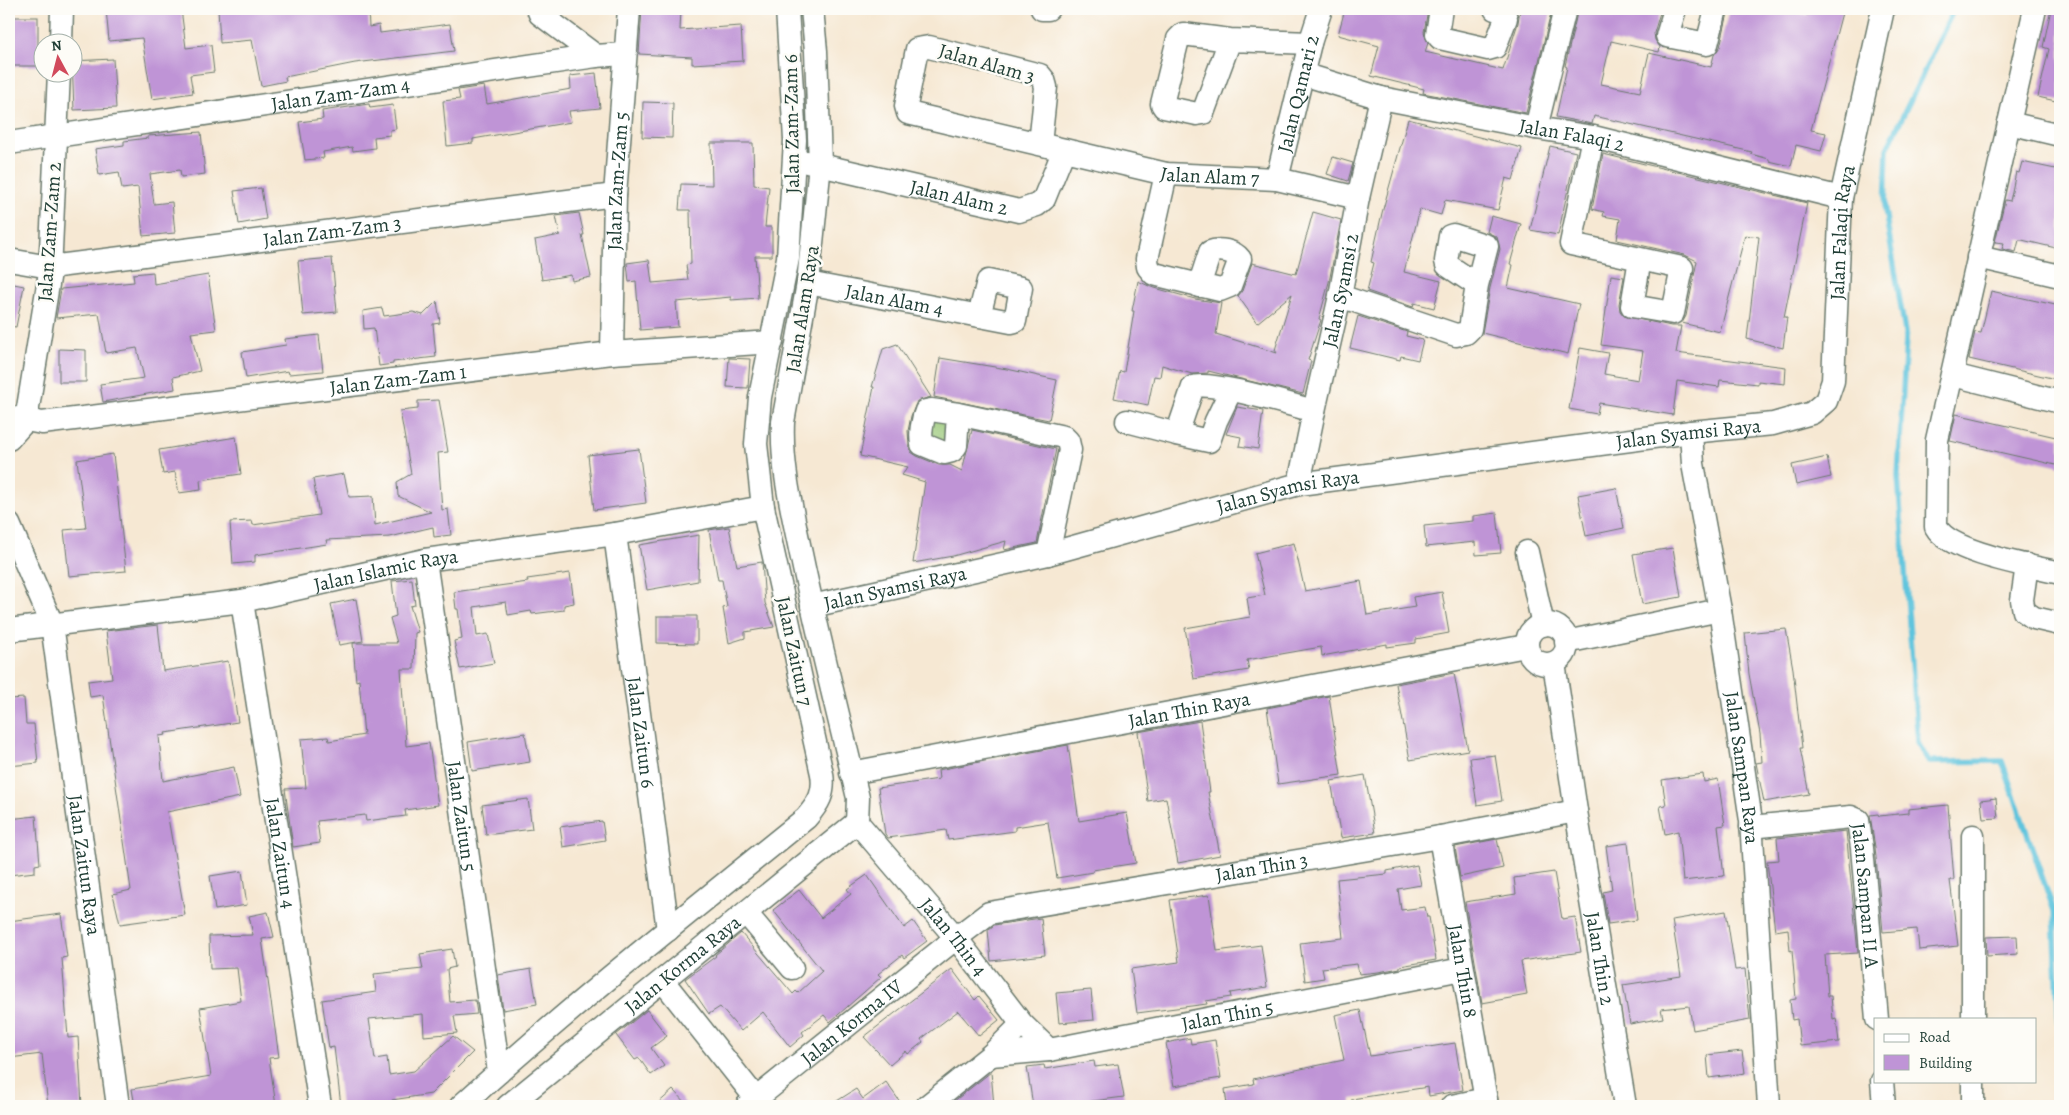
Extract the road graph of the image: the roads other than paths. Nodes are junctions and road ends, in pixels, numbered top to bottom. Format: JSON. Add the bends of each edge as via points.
{"nodes":[{"id":1,"x":62,"y":9,"type":"edge"},
{"id":2,"x":538,"y":9,"type":"edge"},
{"id":3,"x":629,"y":9,"type":"edge"},
{"id":4,"x":787,"y":9,"type":"edge"},
{"id":5,"x":812,"y":9,"type":"edge"},
{"id":6,"x":1042,"y":9,"type":"edge"},
{"id":7,"x":1048,"y":9,"type":"edge"},
{"id":8,"x":1321,"y":9,"type":"edge"},
{"id":9,"x":1441,"y":9,"type":"edge"},
{"id":10,"x":1495,"y":9,"type":"edge"},
{"id":11,"x":1565,"y":9,"type":"edge"},
{"id":12,"x":1675,"y":9,"type":"edge"},
{"id":13,"x":1716,"y":9,"type":"edge"},
{"id":14,"x":1883,"y":9,"type":"edge"},
{"id":15,"x":2035,"y":9,"type":"edge"},
{"id":16,"x":61,"y":32,"type":"edge"},
{"id":17,"x":1230,"y":40,"type":"dead end"},
{"id":18,"x":1310,"y":44,"type":"junction"},
{"id":19,"x":624,"y":54,"type":"junction"},
{"id":20,"x":596,"y":56,"type":"junction"},
{"id":21,"x":1303,"y":74,"type":"junction"},
{"id":22,"x":59,"y":82,"type":"edge"},
{"id":23,"x":1381,"y":98,"type":"junction"},
{"id":24,"x":2009,"y":123,"type":"junction"},
{"id":25,"x":1536,"y":128,"type":"junction"},
{"id":26,"x":55,"y":135,"type":"junction"},
{"id":27,"x":2060,"y":135,"type":"edge"},
{"id":28,"x":1594,"y":136,"type":"junction"},
{"id":29,"x":9,"y":143,"type":"edge"},
{"id":30,"x":1040,"y":144,"type":"junction"},
{"id":31,"x":1064,"y":150,"type":"junction"},
{"id":32,"x":795,"y":161,"type":"junction"},
{"id":33,"x":820,"y":164,"type":"junction"},
{"id":34,"x":1166,"y":174,"type":"junction"},
{"id":35,"x":1277,"y":179,"type":"junction"},
{"id":36,"x":615,"y":195,"type":"junction"},
{"id":37,"x":1358,"y":198,"type":"junction"},
{"id":38,"x":1841,"y":198,"type":"junction"},
{"id":39,"x":1978,"y":257,"type":"junction"},
{"id":40,"x":1640,"y":259,"type":"dead end"},
{"id":41,"x":9,"y":260,"type":"edge"},
{"id":42,"x":50,"y":267,"type":"junction"},
{"id":43,"x":2060,"y":276,"type":"edge"},
{"id":44,"x":808,"y":282,"type":"junction"},
{"id":45,"x":1477,"y":284,"type":"dead end"},
{"id":46,"x":1199,"y":286,"type":"dead end"},
{"id":47,"x":1340,"y":296,"type":"junction"},
{"id":48,"x":979,"y":316,"type":"dead end"},
{"id":49,"x":772,"y":342,"type":"junction"},
{"id":50,"x":612,"y":353,"type":"junction"},
{"id":51,"x":1953,"y":375,"type":"junction"},
{"id":52,"x":1231,"y":390,"type":"junction"},
{"id":53,"x":2060,"y":402,"type":"edge"},
{"id":54,"x":1314,"y":411,"type":"junction"},
{"id":55,"x":958,"y":414,"type":"dead end"},
{"id":56,"x":17,"y":419,"type":"edge"},
{"id":57,"x":1127,"y":422,"type":"dead end"},
{"id":58,"x":1773,"y":424,"type":"joint"},
{"id":59,"x":1691,"y":432,"type":"junction"},
{"id":60,"x":1177,"y":434,"type":"junction"},
{"id":61,"x":9,"y":439,"type":"edge"},
{"id":62,"x":1299,"y":484,"type":"junction"},
{"id":63,"x":763,"y":506,"type":"junction"},
{"id":64,"x":9,"y":524,"type":"edge"},
{"id":65,"x":615,"y":534,"type":"junction"},
{"id":66,"x":1526,"y":552,"type":"dead end"},
{"id":67,"x":1048,"y":554,"type":"junction"},
{"id":68,"x":426,"y":560,"type":"junction"},
{"id":69,"x":2027,"y":565,"type":"junction"},
{"id":70,"x":2060,"y":573,"type":"edge"},
{"id":71,"x":242,"y":601,"type":"junction"},
{"id":72,"x":812,"y":606,"type":"junction"},
{"id":73,"x":1720,"y":610,"type":"junction"},
{"id":74,"x":52,"y":624,"type":"junction"},
{"id":75,"x":1543,"y":624,"type":"junction"},
{"id":76,"x":2060,"y":624,"type":"edge"},
{"id":77,"x":9,"y":630,"type":"edge"},
{"id":78,"x":1566,"y":642,"type":"junction"},
{"id":79,"x":1526,"y":646,"type":"junction"},
{"id":80,"x":1554,"y":663,"type":"junction"},
{"id":81,"x":851,"y":773,"type":"junction"},
{"id":82,"x":1576,"y":811,"type":"junction"},
{"id":83,"x":857,"y":822,"type":"junction"},
{"id":84,"x":1751,"y":827,"type":"junction"},
{"id":85,"x":1973,"y":836,"type":"dead end"},
{"id":86,"x":1440,"y":837,"type":"junction"},
{"id":87,"x":746,"y":913,"type":"junction"},
{"id":88,"x":668,"y":930,"type":"junction"},
{"id":89,"x":956,"y":938,"type":"junction"},
{"id":90,"x":792,"y":968,"type":"dead end"},
{"id":91,"x":1462,"y":969,"type":"junction"},
{"id":92,"x":663,"y":981,"type":"junction"},
{"id":93,"x":1877,"y":1018,"type":"edge"},
{"id":94,"x":1973,"y":1018,"type":"edge"},
{"id":95,"x":1022,"y":1024,"type":"junction"},
{"id":96,"x":1049,"y":1050,"type":"junction"},
{"id":97,"x":991,"y":1054,"type":"junction"},
{"id":98,"x":499,"y":1072,"type":"junction"},
{"id":99,"x":1882,"y":1082,"type":"edge"},
{"id":100,"x":1973,"y":1082,"type":"edge"},
{"id":101,"x":1486,"y":1103,"type":"edge"},
{"id":102,"x":755,"y":1104,"type":"edge"},
{"id":103,"x":118,"y":1106,"type":"edge"},
{"id":104,"x":320,"y":1106,"type":"edge"},
{"id":105,"x":461,"y":1106,"type":"edge"},
{"id":106,"x":508,"y":1106,"type":"edge"},
{"id":107,"x":928,"y":1106,"type":"edge"},
{"id":108,"x":1452,"y":1106,"type":"edge"},
{"id":109,"x":1625,"y":1106,"type":"edge"},
{"id":110,"x":1769,"y":1106,"type":"edge"},
{"id":111,"x":1884,"y":1106,"type":"edge"},
{"id":112,"x":1973,"y":1106,"type":"edge"}],
"edges":[{"from":1,"to":16,"type":"street"},
{"from":2,"to":20,"type":"street","via":[[540,14]]},
{"from":3,"to":19,"type":"street","name":"Jalan Zam-Zam 5"},
{"from":4,"to":32,"type":"street","name":"Jalan Zam-Zam 6"},
{"from":5,"to":33,"type":"street","name":"Jalan Alam Raya"},
{"from":6,"to":7,"type":"street"},
{"from":8,"to":18,"type":"street","name":"Jalan Qamari 2"},
{"from":9,"to":10,"type":"street","via":[[1437,34],[1440,38],[1488,49],[1494,46],[1506,18],[1503,11]]},
{"from":11,"to":25,"type":"street"},
{"from":12,"to":13,"type":"street","via":[[1667,36],[1707,44]]},
{"from":14,"to":38,"type":"street","name":"Jalan Falaqi Raya"},
{"from":15,"to":24,"type":"street"},
{"from":17,"to":18,"type":"street"},
{"from":18,"to":21,"type":"street","name":"Jalan Qamari 2"},
{"from":19,"to":20,"type":"street","name":"Jalan Zam-Zam 4"},
{"from":19,"to":36,"type":"street","name":"Jalan Zam-Zam 5"},
{"from":20,"to":26,"type":"street","name":"Jalan Zam-Zam 4"},
{"from":21,"to":23,"type":"street","name":"Jalan Falaqi 2"},
{"from":21,"to":35,"type":"street","name":"Jalan Qamari 2"},
{"from":22,"to":26,"type":"street","name":"Jalan Zam-Zam 2"},
{"from":23,"to":25,"type":"street","name":"Jalan Falaqi 2"},
{"from":23,"to":37,"type":"street","name":"Jalan Syamsi 2"},
{"from":24,"to":27,"type":"street"},
{"from":24,"to":39,"type":"street"},
{"from":25,"to":28,"type":"street","name":"Jalan Falaqi 2"},
{"from":26,"to":29,"type":"street","name":"Jalan Zam-Zam 4"},
{"from":26,"to":42,"type":"street","name":"Jalan Zam-Zam 2"},
{"from":28,"to":38,"type":"street","name":"Jalan Falaqi 2"},
{"from":28,"to":40,"type":"street","via":[[1571,244]]},
{"from":30,"to":30,"type":"street","name":"Jalan Alam 3","via":[[908,113],[906,106],[917,49],[928,47],[1040,75],[1046,86]]},
{"from":30,"to":31,"type":"street","name":"Jalan Alam 3"},
{"from":31,"to":33,"type":"street","name":"Jalan Alam 2","via":[[1044,199],[1037,206],[1019,211]]},
{"from":31,"to":34,"type":"street","name":"Jalan Alam 7"},
{"from":32,"to":33,"type":"street","name":"Jalan Alam 2"},
{"from":32,"to":49,"type":"street","name":"Jalan Zam-Zam 6","via":[[788,258]]},
{"from":33,"to":44,"type":"street","name":"Jalan Alam Raya"},
{"from":34,"to":35,"type":"street","name":"Jalan Alam 7"},
{"from":34,"to":46,"type":"street","via":[[1146,259],[1148,267],[1154,274]]},
{"from":35,"to":37,"type":"street","name":"Jalan Alam 7"},
{"from":36,"to":42,"type":"street","name":"Jalan Zam-Zam 3"},
{"from":36,"to":50,"type":"street","name":"Jalan Zam-Zam 5"},
{"from":37,"to":47,"type":"street","name":"Jalan Syamsi 2"},
{"from":38,"to":58,"type":"street","name":"Jalan Falaqi Raya","via":[[1833,381],[1826,401],[1812,413]]},
{"from":39,"to":43,"type":"street"},
{"from":39,"to":51,"type":"street"},
{"from":41,"to":42,"type":"street","name":"Jalan Zam-Zam 3"},
{"from":42,"to":56,"type":"street","name":"Jalan Zam-Zam 2"},
{"from":44,"to":48,"type":"street","name":"Jalan Alam 4"},
{"from":44,"to":72,"type":"street","name":"Jalan Alam Raya","via":[[782,444]]},
{"from":45,"to":47,"type":"street","via":[[1470,329],[1461,335]]},
{"from":47,"to":54,"type":"street","name":"Jalan Syamsi 2"},
{"from":49,"to":50,"type":"street","name":"Jalan Zam-Zam 1"},
{"from":49,"to":63,"type":"street","name":"Jalan Zam-Zam 6","via":[[760,397],[756,444]]},
{"from":50,"to":56,"type":"street","name":"Jalan Zam-Zam 1","via":[[42,423]]},
{"from":51,"to":53,"type":"street"},
{"from":51,"to":69,"type":"street","via":[[1938,440],[1936,527],[1939,533],[1968,550]]},
{"from":52,"to":54,"type":"street"},
{"from":52,"to":60,"type":"street","via":[[1205,385],[1193,387]]},
{"from":52,"to":60,"type":"street","via":[[1209,441]]},
{"from":54,"to":62,"type":"street","name":"Jalan Syamsi 2"},
{"from":55,"to":67,"type":"street","via":[[1064,436],[1068,441],[1070,450]]},
{"from":56,"to":61,"type":"street"},
{"from":57,"to":60,"type":"street"},
{"from":58,"to":59,"type":"street","name":"Jalan Syamsi Raya"},
{"from":59,"to":62,"type":"street","name":"Jalan Syamsi Raya"},
{"from":59,"to":73,"type":"street","name":"Jalan Sampan Raya","via":[[1693,464]]},
{"from":62,"to":67,"type":"street","name":"Jalan Syamsi Raya"},
{"from":63,"to":65,"type":"street","name":"Jalan Islamic Raya"},
{"from":63,"to":88,"type":"street","name":"Jalan Zaitun 7","via":[[822,774],[822,797],[806,818]]},
{"from":64,"to":74,"type":"street","name":"Jalan Zaitun Raya"},
{"from":65,"to":68,"type":"street","name":"Jalan Islamic Raya"},
{"from":65,"to":88,"type":"street","name":"Jalan Zaitun 6"},
{"from":66,"to":75,"type":"street"},
{"from":67,"to":72,"type":"street","name":"Jalan Syamsi Raya"},
{"from":68,"to":71,"type":"street","name":"Jalan Islamic Raya"},
{"from":68,"to":98,"type":"street","name":"Jalan Zaitun 5"},
{"from":69,"to":70,"type":"street"},
{"from":69,"to":76,"type":"street","via":[[2022,600],[2024,611],[2034,618]]},
{"from":71,"to":74,"type":"street","name":"Jalan Islamic Raya"},
{"from":71,"to":104,"type":"street","name":"Jalan Zaitun 4"},
{"from":72,"to":81,"type":"street","name":"Jalan Alam Raya"},
{"from":73,"to":78,"type":"street"},
{"from":73,"to":84,"type":"street","name":"Jalan Sampan Raya"},
{"from":74,"to":77,"type":"street","name":"Jalan Islamic Raya"},
{"from":74,"to":103,"type":"street","name":"Jalan Zaitun Raya"},
{"from":75,"to":78,"type":"street","via":[[1558,628]]},
{"from":75,"to":79,"type":"street","via":[[1531,632]]},
{"from":78,"to":80,"type":"street","via":[[1564,654]]},
{"from":79,"to":80,"type":"street","via":[[1531,657],[1542,664]]},
{"from":79,"to":81,"type":"street","name":"Jalan Thin Raya"},
{"from":80,"to":82,"type":"street","name":"Jalan Thin 2"},
{"from":81,"to":83,"type":"street","name":"Jalan Alam Raya","via":[[858,798]]},
{"from":82,"to":86,"type":"street","name":"Jalan Thin 3"},
{"from":82,"to":109,"type":"street","name":"Jalan Thin 2"},
{"from":83,"to":87,"type":"street","name":"Jalan Korma Raya"},
{"from":83,"to":89,"type":"street","name":"Jalan Thin 4"},
{"from":84,"to":93,"type":"street","name":"Jalan Sampan II A","via":[[1851,817],[1858,820]]},
{"from":84,"to":110,"type":"street","name":"Jalan Sampan Raya"},
{"from":85,"to":94,"type":"street"},
{"from":86,"to":89,"type":"street","name":"Jalan Thin 3","via":[[993,911]]},
{"from":86,"to":91,"type":"street","name":"Jalan Thin 8"},
{"from":87,"to":90,"type":"street"},
{"from":87,"to":92,"type":"street","name":"Jalan Korma Raya"},
{"from":88,"to":98,"type":"street"},
{"from":89,"to":95,"type":"street","name":"Jalan Thin 4"},
{"from":89,"to":102,"type":"street","name":"Jalan Korma IV"},
{"from":91,"to":96,"type":"street","name":"Jalan Thin 5"},
{"from":91,"to":101,"type":"street","name":"Jalan Thin 8"},
{"from":92,"to":102,"type":"street"},
{"from":92,"to":106,"type":"street","name":"Jalan Korma Raya"},
{"from":95,"to":96,"type":"street","name":"Jalan Thin 4"},
{"from":95,"to":97,"type":"street"},
{"from":96,"to":97,"type":"street","name":"Jalan Thin 5"},
{"from":97,"to":107,"type":"street"},
{"from":98,"to":105,"type":"street"},
{"from":99,"to":111,"type":"street"},
{"from":100,"to":112,"type":"street"},
{"from":101,"to":108,"type":"street"}]}
